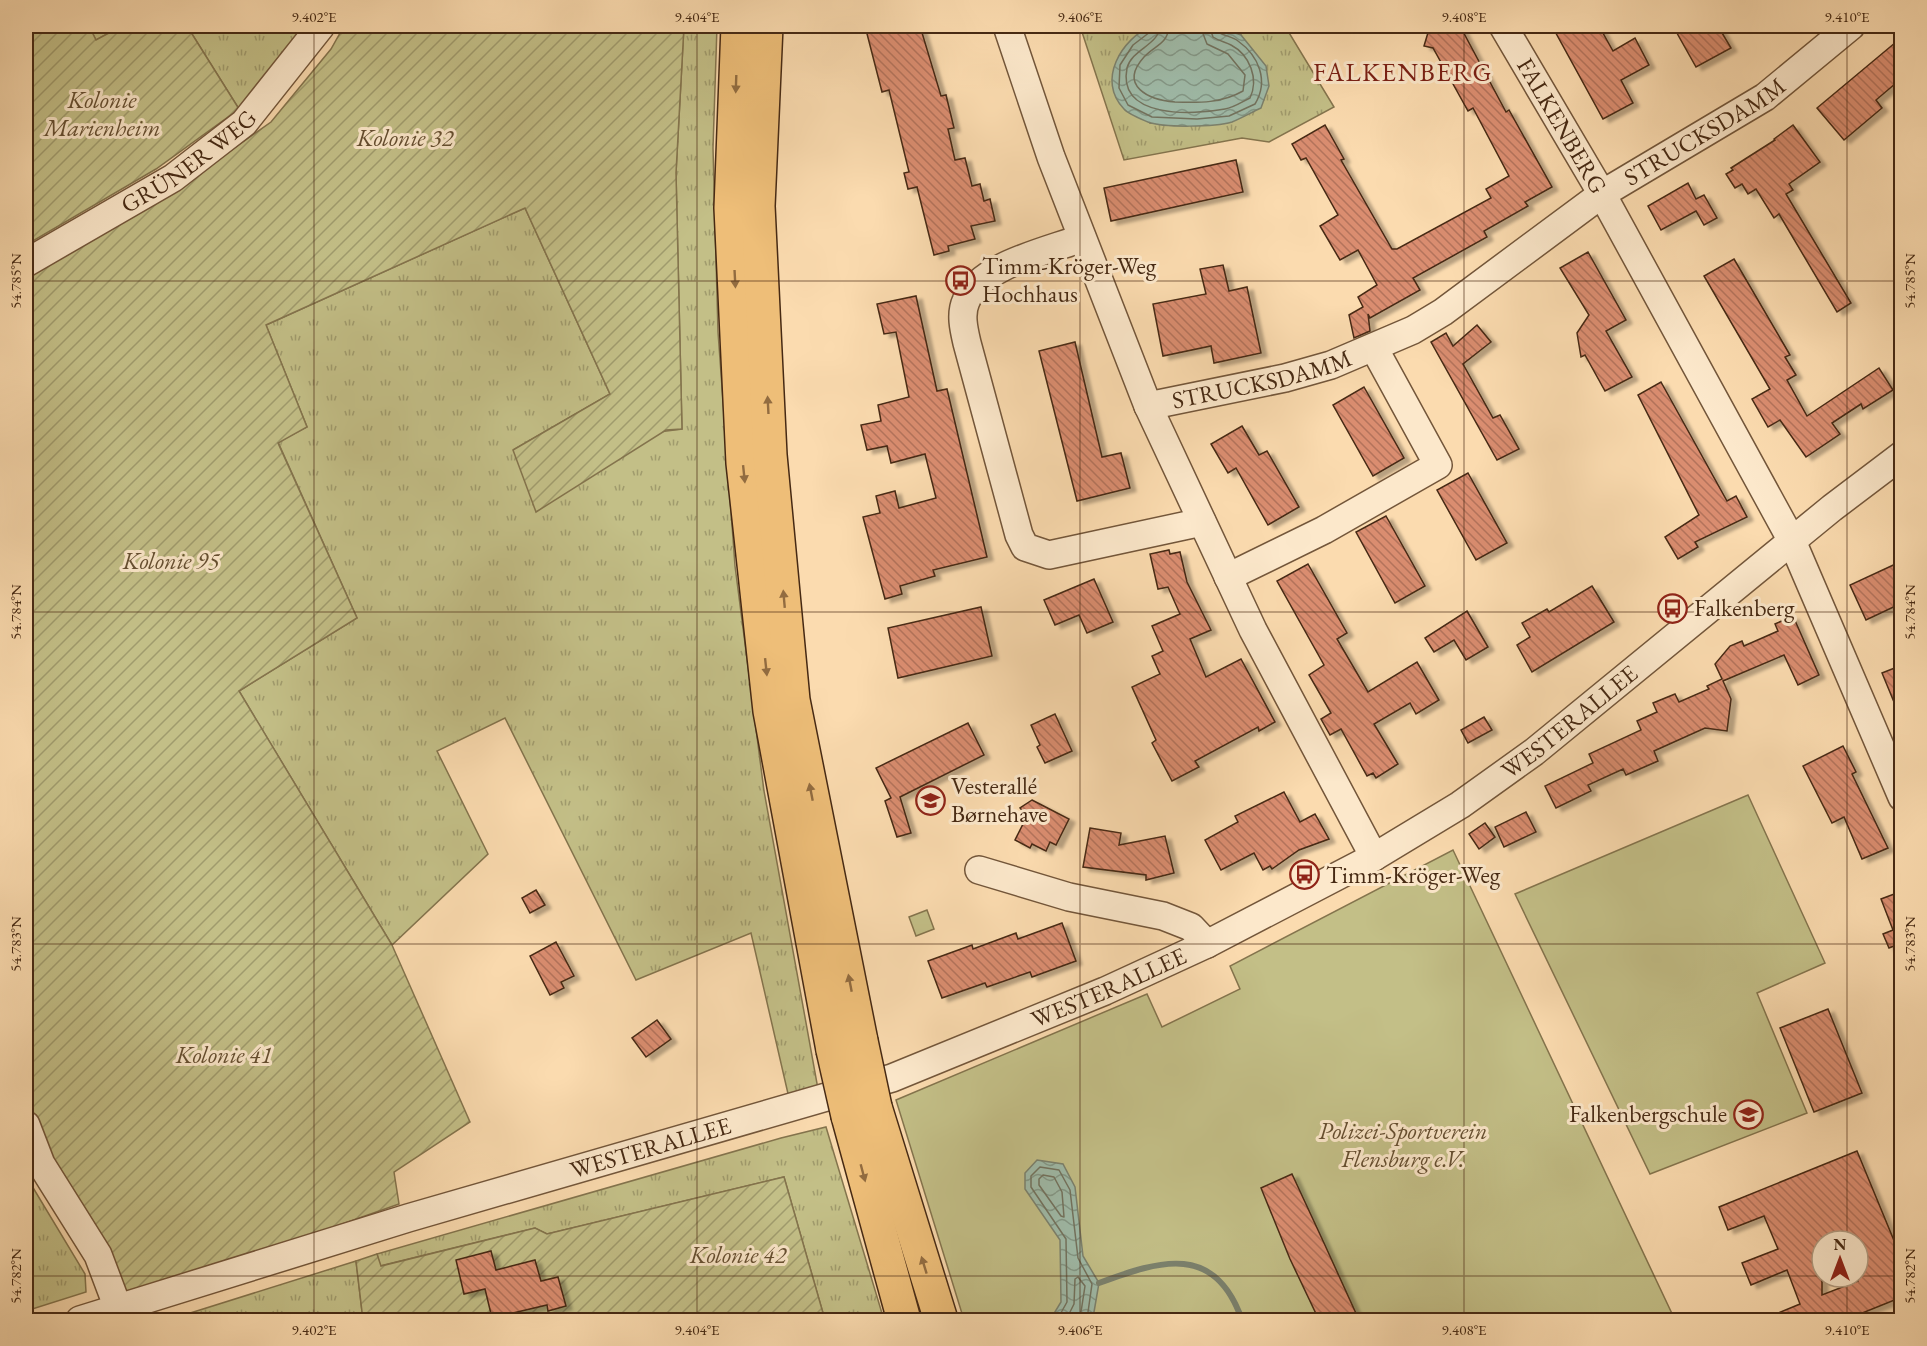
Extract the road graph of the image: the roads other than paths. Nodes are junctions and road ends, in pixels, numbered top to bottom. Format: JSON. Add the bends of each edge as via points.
{"nodes":[{"id":1,"x":321,"y":26,"type":"edge"},
{"id":2,"x":738,"y":26,"type":"edge"},
{"id":3,"x":766,"y":26,"type":"edge"},
{"id":4,"x":1007,"y":26,"type":"edge"},
{"id":5,"x":1503,"y":26,"type":"edge"},
{"id":6,"x":1851,"y":26,"type":"edge"},
{"id":7,"x":1602,"y":194,"type":"junction"},
{"id":8,"x":1082,"y":238,"type":"junction"},
{"id":9,"x":26,"y":263,"type":"edge"},
{"id":10,"x":1374,"y":348,"type":"junction"},
{"id":11,"x":1148,"y":406,"type":"junction"},
{"id":12,"x":1902,"y":455,"type":"edge"},
{"id":13,"x":1203,"y":522,"type":"junction"},
{"id":14,"x":1792,"y":541,"type":"junction"},
{"id":15,"x":1228,"y":577,"type":"junction"},
{"id":16,"x":1902,"y":798,"type":"edge"},
{"id":17,"x":1374,"y":857,"type":"junction"},
{"id":18,"x":979,"y":870,"type":"dead end"},
{"id":19,"x":1207,"y":944,"type":"junction"},
{"id":20,"x":847,"y":1046,"type":"junction"},
{"id":21,"x":862,"y":1112,"type":"junction"},
{"id":22,"x":26,"y":1125,"type":"edge"},
{"id":23,"x":118,"y":1308,"type":"junction"},
{"id":24,"x":80,"y":1320,"type":"edge"},
{"id":25,"x":904,"y":1320,"type":"edge"},
{"id":26,"x":941,"y":1320,"type":"edge"}],
"edges":[{"from":1,"to":9,"type":"street","name":"GRÜNER WEG","via":[[244,123],[173,178]]},
{"from":2,"to":20,"type":"highway","one_way":true,"via":[[732,208],[743,463],[770,711]]},
{"from":20,"to":3,"type":"highway","one_way":true,"via":[[793,700],[770,455],[758,206]]},
{"from":4,"to":8,"type":"street"},
{"from":5,"to":7,"type":"street","name":"FALKENBERG"},
{"from":6,"to":7,"type":"street","name":"STRUCKSDAMM","via":[[1765,97]]},
{"from":7,"to":10,"type":"street","name":"STRUCKSDAMM","via":[[1443,312]]},
{"from":7,"to":14,"type":"street","name":"FALKENBERG"},
{"from":8,"to":11,"type":"street"},
{"from":8,"to":13,"type":"street","via":[[997,269],[976,284],[965,302],[967,343],[1019,535],[1025,547],[1049,555]]},
{"from":10,"to":11,"type":"street","name":"STRUCKSDAMM","via":[[1285,378]]},
{"from":10,"to":15,"type":"street","name":"STRUCKSDAMM","via":[[1438,465],[1324,530]]},
{"from":11,"to":13,"type":"street"},
{"from":12,"to":14,"type":"street","name":"WESTERALLEE"},
{"from":13,"to":15,"type":"street"},
{"from":14,"to":16,"type":"street","name":"FALKENBERG"},
{"from":14,"to":17,"type":"street","name":"WESTERALLEE","via":[[1534,752],[1460,805]]},
{"from":15,"to":17,"type":"street"},
{"from":17,"to":19,"type":"street","name":"WESTERALLEE"},
{"from":18,"to":19,"type":"street","name":"WESTERALLEE","via":[[1069,897],[1163,916],[1191,927]]},
{"from":19,"to":23,"type":"street","name":"WESTERALLEE","via":[[1105,991],[892,1078],[408,1218]]},
{"from":20,"to":21,"type":"highway","bridge":true},
{"from":21,"to":25,"type":"highway","one_way":true},
{"from":26,"to":21,"type":"highway","one_way":true},
{"from":22,"to":23,"type":"street","via":[[41,1164],[98,1255]]},
{"from":23,"to":24,"type":"street","name":"WESTERALLEE"}]}
